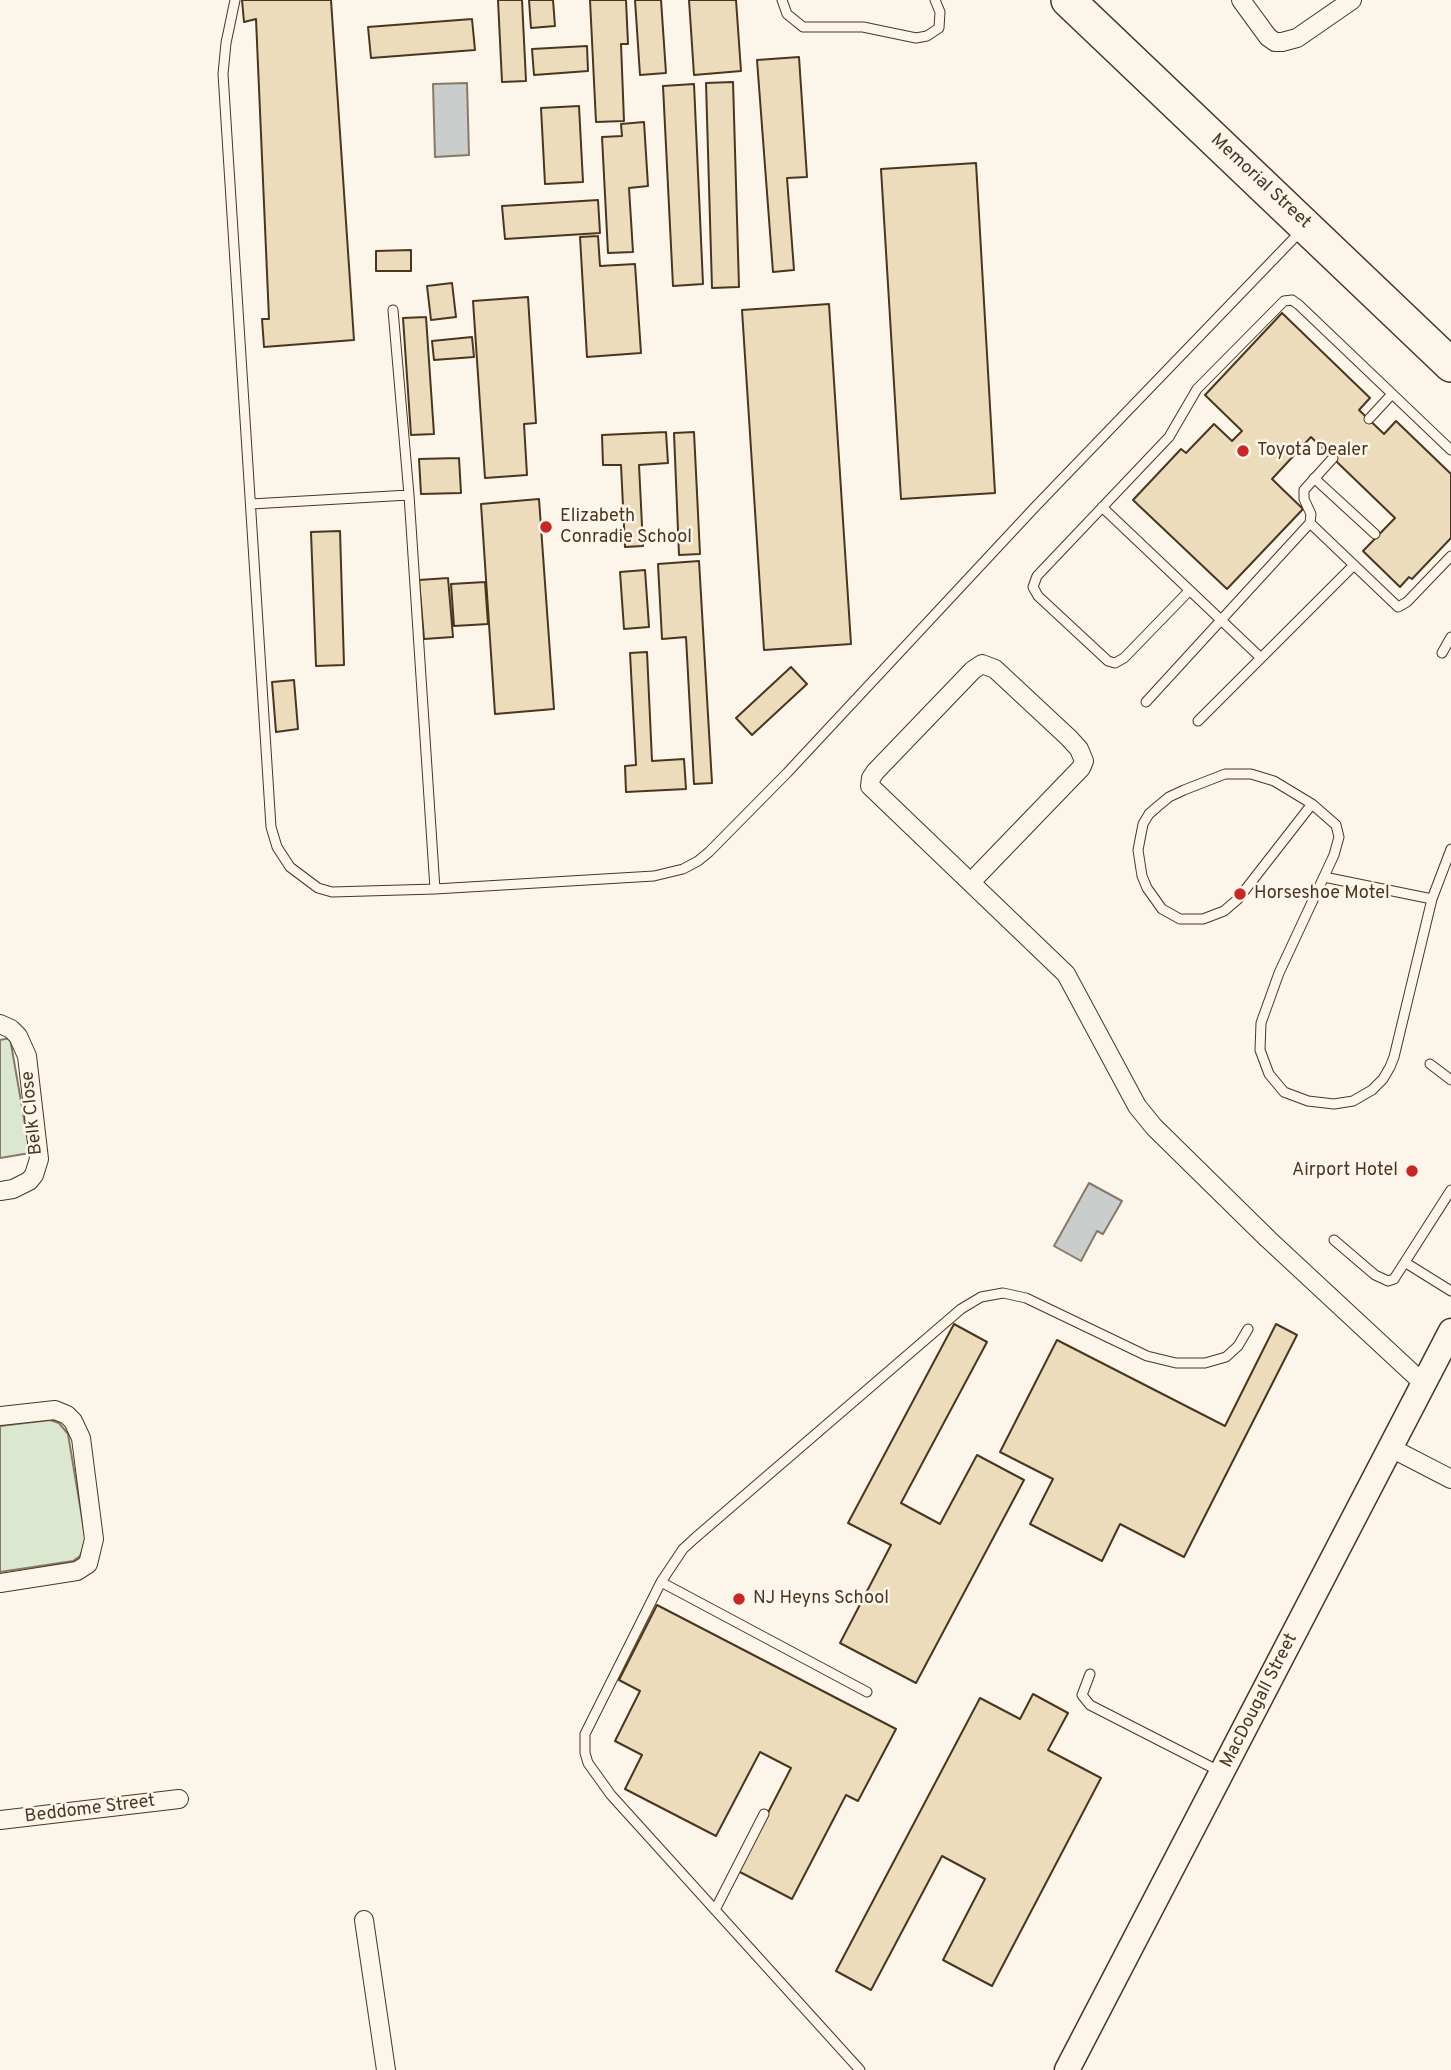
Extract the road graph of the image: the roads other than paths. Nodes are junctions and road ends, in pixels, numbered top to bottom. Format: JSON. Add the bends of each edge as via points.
{"nodes":[{"id":1,"x":235,"y":0,"type":"edge"},
{"id":2,"x":782,"y":0,"type":"edge"},
{"id":3,"x":935,"y":0,"type":"edge"},
{"id":4,"x":1068,"y":0,"type":"edge"},
{"id":5,"x":1241,"y":0,"type":"edge"},
{"id":6,"x":1352,"y":0,"type":"edge"},
{"id":7,"x":1306,"y":226,"type":"junction"},
{"id":8,"x":393,"y":310,"type":"dead end"},
{"id":9,"x":1451,"y":365,"type":"edge"},
{"id":10,"x":1392,"y":394,"type":"junction"},
{"id":11,"x":1369,"y":419,"type":"dead end"},
{"id":12,"x":1451,"y":450,"type":"edge"},
{"id":13,"x":1333,"y":458,"type":"dead end"},
{"id":14,"x":1314,"y":478,"type":"junction"},
{"id":15,"x":409,"y":495,"type":"junction"},
{"id":16,"x":251,"y":504,"type":"junction"},
{"id":17,"x":1102,"y":508,"type":"junction"},
{"id":18,"x":1310,"y":523,"type":"junction"},
{"id":19,"x":1375,"y":534,"type":"dead end"},
{"id":20,"x":1451,"y":556,"type":"edge"},
{"id":21,"x":1353,"y":566,"type":"junction"},
{"id":22,"x":1189,"y":591,"type":"junction"},
{"id":23,"x":1222,"y":621,"type":"junction"},
{"id":24,"x":1451,"y":637,"type":"edge"},
{"id":25,"x":1442,"y":653,"type":"dead end"},
{"id":26,"x":1261,"y":658,"type":"junction"},
{"id":27,"x":1146,"y":702,"type":"dead end"},
{"id":28,"x":1198,"y":721,"type":"dead end"},
{"id":29,"x":1312,"y":804,"type":"junction"},
{"id":30,"x":1451,"y":849,"type":"edge"},
{"id":31,"x":1324,"y":877,"type":"junction"},
{"id":32,"x":971,"y":882,"type":"junction"},
{"id":33,"x":435,"y":889,"type":"junction"},
{"id":34,"x":1432,"y":899,"type":"junction"},
{"id":35,"x":0,"y":1024,"type":"edge"},
{"id":36,"x":1430,"y":1064,"type":"dead end"},
{"id":37,"x":1451,"y":1080,"type":"edge"},
{"id":38,"x":1451,"y":1190,"type":"edge"},
{"id":39,"x":0,"y":1191,"type":"edge"},
{"id":40,"x":1335,"y":1240,"type":"dead end"},
{"id":41,"x":1406,"y":1263,"type":"junction"},
{"id":42,"x":1451,"y":1291,"type":"edge"},
{"id":43,"x":1248,"y":1329,"type":"dead end"},
{"id":44,"x":1451,"y":1331,"type":"edge"},
{"id":45,"x":1424,"y":1384,"type":"junction"},
{"id":46,"x":0,"y":1416,"type":"edge"},
{"id":47,"x":1391,"y":1448,"type":"junction"},
{"id":48,"x":1451,"y":1479,"type":"edge"},
{"id":49,"x":661,"y":1582,"type":"junction"},
{"id":50,"x":0,"y":1584,"type":"edge"},
{"id":51,"x":1090,"y":1674,"type":"dead end"},
{"id":52,"x":867,"y":1692,"type":"dead end"},
{"id":53,"x":1222,"y":1773,"type":"junction"},
{"id":54,"x":180,"y":1799,"type":"dead end"},
{"id":55,"x":764,"y":1814,"type":"dead end"},
{"id":56,"x":0,"y":1821,"type":"edge"},
{"id":57,"x":715,"y":1910,"type":"junction"},
{"id":58,"x":364,"y":1920,"type":"dead end"},
{"id":59,"x":386,"y":2070,"type":"edge"},
{"id":60,"x":860,"y":2070,"type":"edge"},
{"id":61,"x":1067,"y":2070,"type":"edge"}],
"edges":[{"from":1,"to":16,"type":"lane","via":[[223,74]]},
{"from":2,"to":3,"type":"lane","via":[[787,14],[803,27],[863,27],[916,38],[939,28]]},
{"from":4,"to":7,"type":"highway","name":"Memorial Street"},
{"from":5,"to":6,"type":"street","via":[[1275,42],[1297,38]]},
{"from":7,"to":9,"type":"highway","name":"Memorial Street"},
{"from":7,"to":33,"type":"lane","via":[[709,852],[670,874]]},
{"from":8,"to":15,"type":"lane"},
{"from":10,"to":11,"type":"lane"},
{"from":10,"to":12,"type":"lane"},
{"from":10,"to":17,"type":"lane","via":[[1299,305],[1284,300],[1197,388],[1169,437]]},
{"from":13,"to":14,"type":"lane"},
{"from":14,"to":18,"type":"lane","via":[[1303,494]]},
{"from":14,"to":19,"type":"lane"},
{"from":15,"to":16,"type":"lane"},
{"from":15,"to":33,"type":"lane"},
{"from":16,"to":33,"type":"lane","via":[[271,827],[277,847],[290,867],[318,888],[348,893]]},
{"from":17,"to":22,"type":"lane"},
{"from":17,"to":22,"type":"lane","via":[[1037,576],[1033,587],[1038,596],[1108,662],[1115,663]]},
{"from":18,"to":21,"type":"lane"},
{"from":18,"to":23,"type":"lane"},
{"from":20,"to":21,"type":"lane","via":[[1401,607]]},
{"from":21,"to":26,"type":"lane"},
{"from":22,"to":23,"type":"lane"},
{"from":23,"to":26,"type":"lane"},
{"from":23,"to":27,"type":"lane"},
{"from":24,"to":25,"type":"lane"},
{"from":26,"to":28,"type":"lane"},
{"from":29,"to":29,"type":"lane","via":[[1237,899],[1217,914],[1195,921],[1180,919],[1162,909],[1147,888],[1139,863],[1139,837],[1149,814],[1169,797],[1214,777],[1251,774],[1274,781]]},
{"from":29,"to":31,"type":"lane","via":[[1338,830],[1338,844]]},
{"from":30,"to":34,"type":"lane"},
{"from":31,"to":34,"type":"lane"},
{"from":31,"to":34,"type":"lane","via":[[1261,1023],[1261,1050],[1269,1074],[1284,1091],[1308,1101],[1353,1101],[1383,1079],[1394,1057]]},
{"from":32,"to":32,"type":"street","via":[[873,790],[870,782],[982,664],[995,669],[1069,737],[1084,761]]},
{"from":32,"to":45,"type":"street","via":[[1066,974],[1154,1128]]},
{"from":35,"to":39,"type":"street","name":"Belk Close","via":[[18,1036],[27,1056],[39,1151],[29,1181]]},
{"from":36,"to":37,"type":"lane"},
{"from":38,"to":41,"type":"lane"},
{"from":40,"to":41,"type":"lane","via":[[1385,1280],[1396,1278]]},
{"from":41,"to":42,"type":"lane"},
{"from":43,"to":49,"type":"lane","via":[[1226,1357],[1176,1363],[1147,1356],[1026,1298],[1003,1293],[981,1297],[961,1309],[695,1538]]},
{"from":44,"to":45,"type":"street","name":"MacDougall Street"},
{"from":45,"to":47,"type":"street","name":"MacDougall Street"},
{"from":46,"to":50,"type":"street","via":[[55,1410],[73,1421],[81,1438],[94,1539],[88,1564],[77,1571]]},
{"from":47,"to":48,"type":"street"},
{"from":47,"to":53,"type":"street","name":"MacDougall Street"},
{"from":49,"to":52,"type":"lane"},
{"from":49,"to":57,"type":"lane","via":[[589,1723],[585,1753],[611,1795]]},
{"from":51,"to":53,"type":"lane","via":[[1082,1695],[1090,1705]]},
{"from":53,"to":61,"type":"street","name":"MacDougall Street"},
{"from":54,"to":56,"type":"street","name":"Beddome Street"},
{"from":55,"to":57,"type":"lane"},
{"from":57,"to":60,"type":"lane"},
{"from":58,"to":59,"type":"street"}]}
